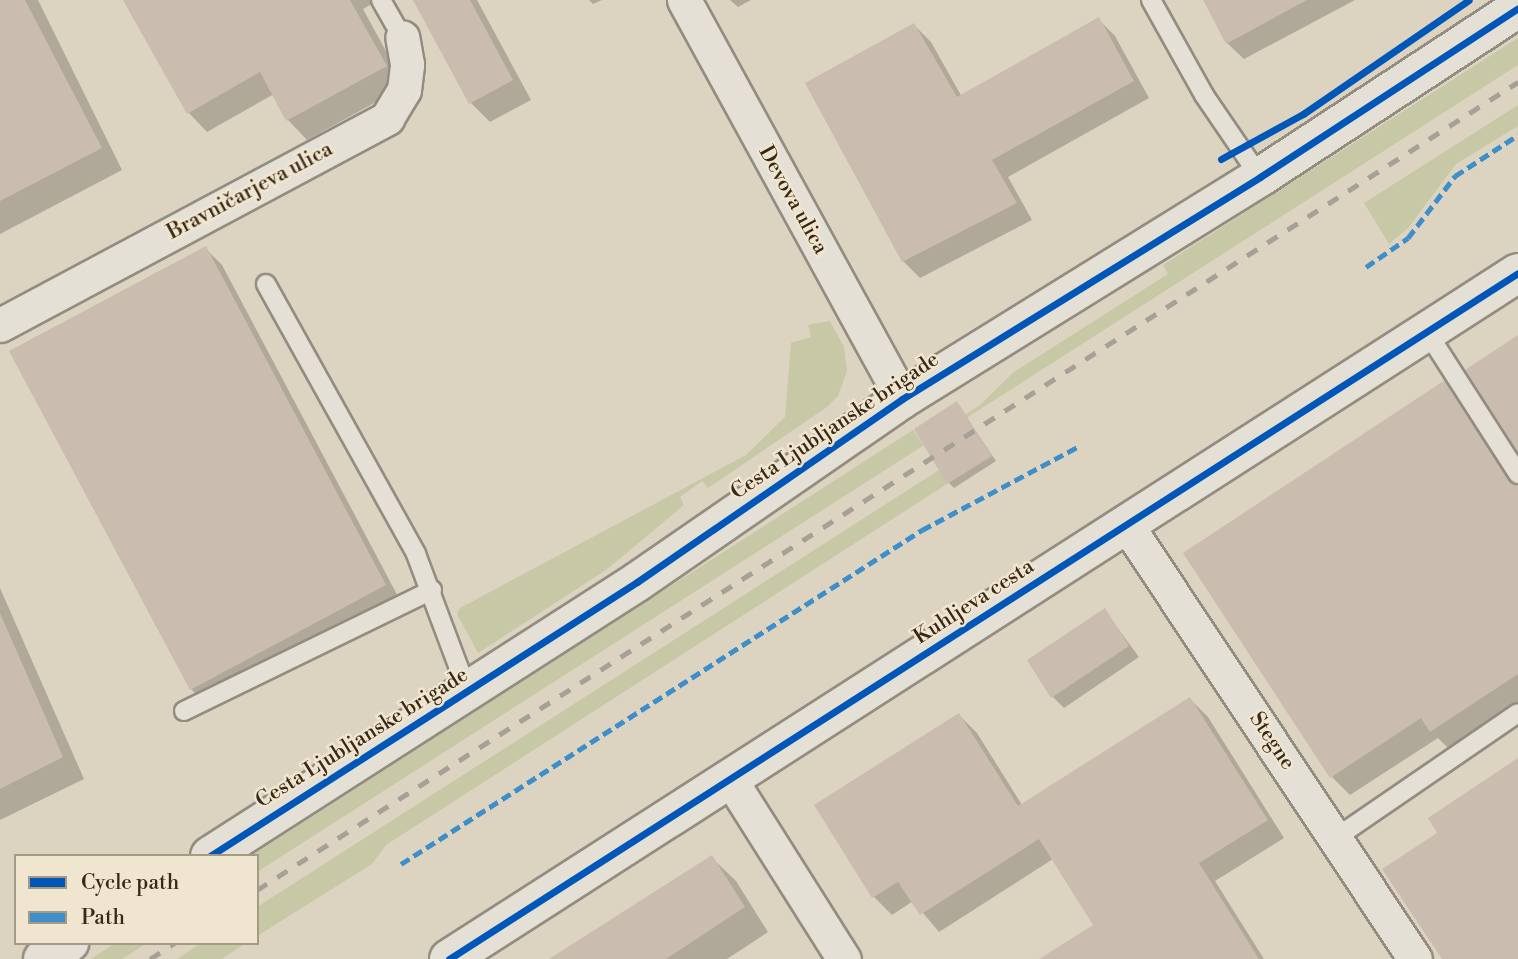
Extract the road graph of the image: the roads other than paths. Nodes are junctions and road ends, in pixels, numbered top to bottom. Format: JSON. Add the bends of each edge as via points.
{"nodes":[{"id":1,"x":382,"y":0,"type":"edge"},
{"id":2,"x":684,"y":0,"type":"edge"},
{"id":3,"x":1151,"y":0,"type":"edge"},
{"id":4,"x":1518,"y":8,"type":"edge"},
{"id":5,"x":402,"y":37,"type":"joint"},
{"id":6,"x":1260,"y":177,"type":"junction"},
{"id":7,"x":1518,"y":273,"type":"edge"},
{"id":8,"x":266,"y":284,"type":"dead end"},
{"id":9,"x":0,"y":325,"type":"edge"},
{"id":10,"x":1427,"y":332,"type":"junction"},
{"id":11,"x":902,"y":399,"type":"junction"},
{"id":12,"x":1518,"y":474,"type":"edge"},
{"id":13,"x":1126,"y":524,"type":"junction"},
{"id":14,"x":432,"y":590,"type":"junction"},
{"id":15,"x":468,"y":692,"type":"junction"},
{"id":16,"x":184,"y":711,"type":"dead end"},
{"id":17,"x":1518,"y":713,"type":"edge"},
{"id":18,"x":730,"y":779,"type":"junction"},
{"id":19,"x":1336,"y":837,"type":"junction"},
{"id":20,"x":213,"y":854,"type":"edge"},
{"id":21,"x":66,"y":945,"type":"edge"},
{"id":22,"x":43,"y":959,"type":"edge"},
{"id":23,"x":449,"y":959,"type":"edge"},
{"id":24,"x":844,"y":959,"type":"edge"},
{"id":25,"x":1415,"y":959,"type":"edge"}],
"edges":[{"from":1,"to":5,"type":"lane","name":"Bravničarjeva ulica"},
{"from":2,"to":11,"type":"street","name":"Devova ulica"},
{"from":3,"to":6,"type":"lane","via":[[1204,95]]},
{"from":4,"to":6,"type":"street","name":"Cesta Ljubljanske brigade"},
{"from":5,"to":9,"type":"street","name":"Bravničarjeva ulica","via":[[407,64],[404,90],[387,118]]},
{"from":6,"to":11,"type":"street","name":"Cesta Ljubljanske brigade"},
{"from":7,"to":10,"type":"street","name":"Kuhljeva cesta"},
{"from":8,"to":14,"type":"lane"},
{"from":10,"to":12,"type":"lane"},
{"from":10,"to":13,"type":"street","name":"Kuhljeva cesta"},
{"from":11,"to":15,"type":"street","name":"Cesta Ljubljanske brigade"},
{"from":13,"to":18,"type":"street","name":"Kuhljeva cesta"},
{"from":13,"to":19,"type":"street","name":"Stegne"},
{"from":14,"to":15,"type":"lane"},
{"from":14,"to":16,"type":"lane"},
{"from":15,"to":20,"type":"street","name":"Cesta Ljubljanske brigade"},
{"from":17,"to":19,"type":"lane"},
{"from":18,"to":23,"type":"street","name":"Kuhljeva cesta"},
{"from":18,"to":24,"type":"street"},
{"from":19,"to":25,"type":"street","name":"Stegne"},
{"from":21,"to":22,"type":"street"}]}
